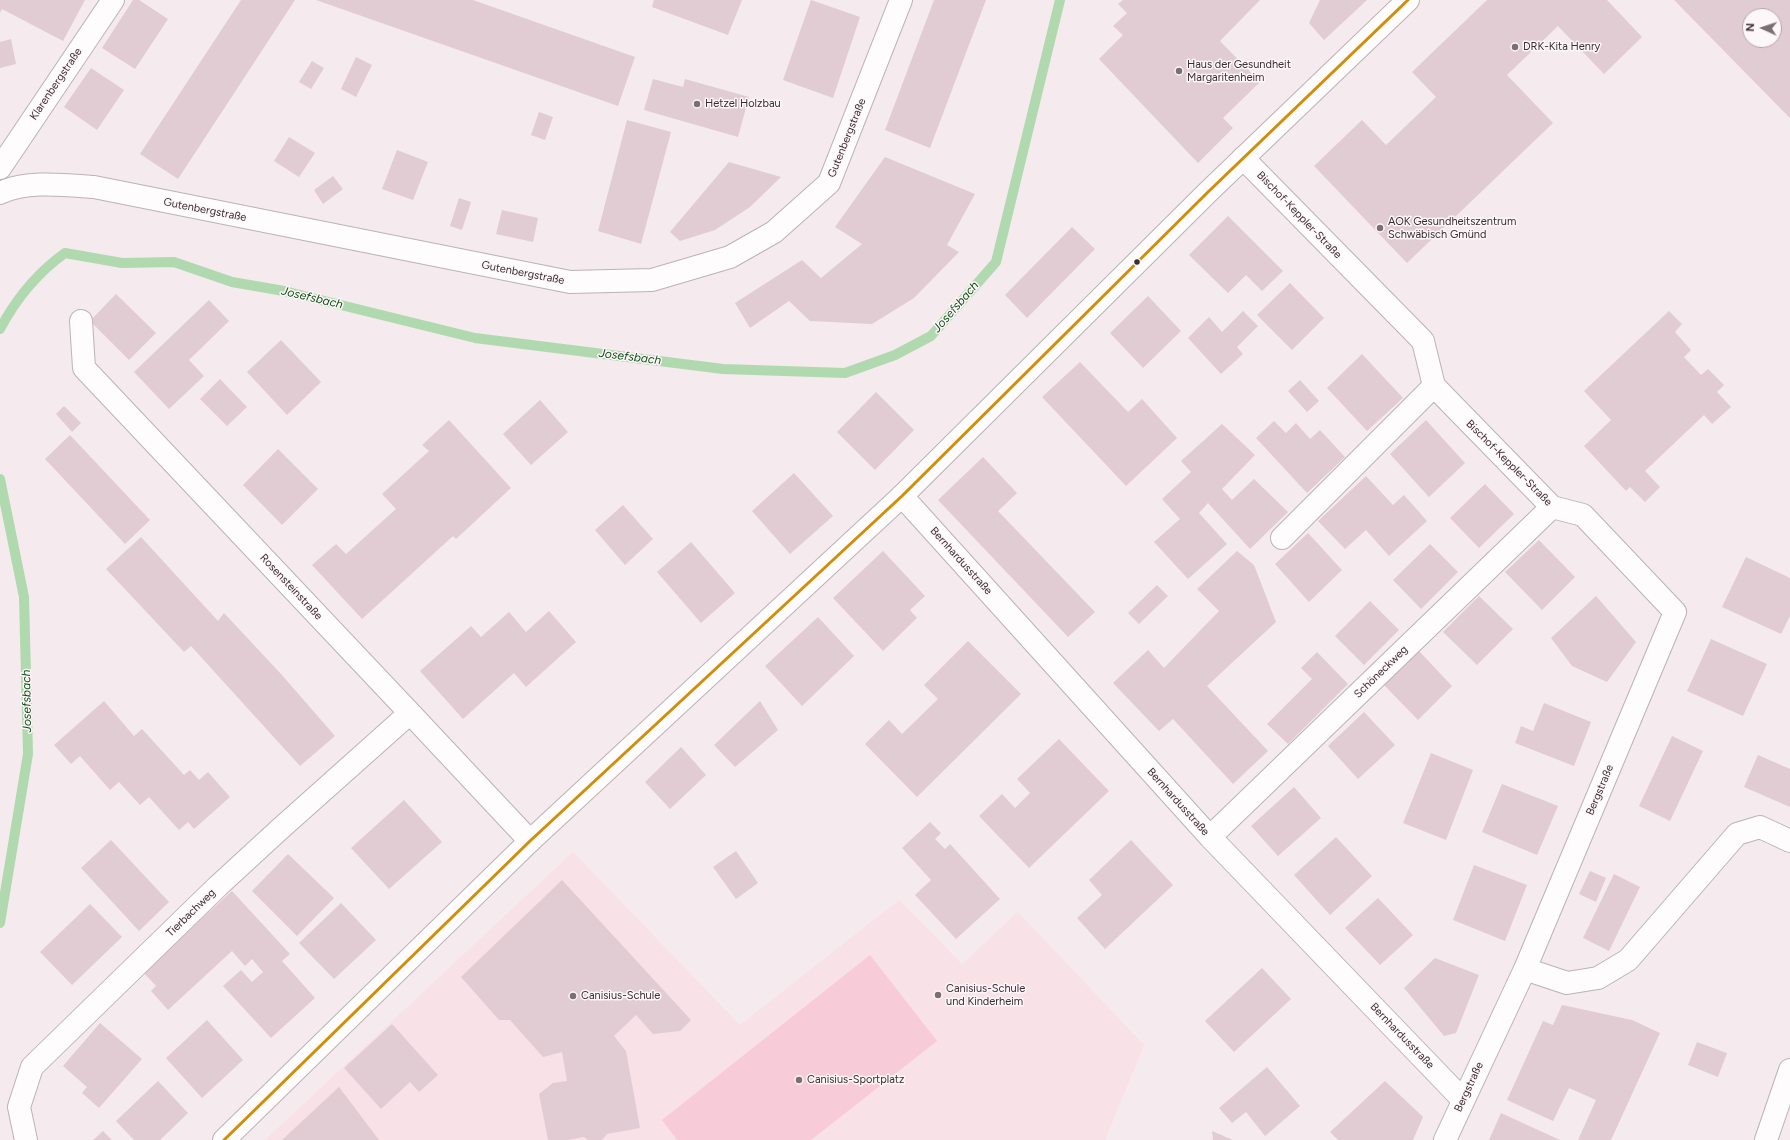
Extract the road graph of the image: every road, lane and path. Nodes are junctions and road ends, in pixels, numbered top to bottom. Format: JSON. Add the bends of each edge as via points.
{"nodes":[{"id":1,"x":113,"y":0,"type":"edge"},
{"id":2,"x":901,"y":0,"type":"edge"},
{"id":3,"x":1408,"y":0,"type":"edge"},
{"id":4,"x":1244,"y":158,"type":"junction"},
{"id":5,"x":0,"y":168,"type":"edge"},
{"id":6,"x":0,"y":193,"type":"edge"},
{"id":7,"x":81,"y":321,"type":"dead end"},
{"id":8,"x":1434,"y":386,"type":"junction"},
{"id":9,"x":902,"y":496,"type":"junction"},
{"id":10,"x":1552,"y":507,"type":"junction"},
{"id":11,"x":1282,"y":538,"type":"dead end"},
{"id":12,"x":1675,"y":612,"type":"joint"},
{"id":13,"x":410,"y":713,"type":"junction"},
{"id":14,"x":1210,"y":837,"type":"junction"},
{"id":15,"x":530,"y":841,"type":"junction"},
{"id":16,"x":1790,"y":841,"type":"edge"},
{"id":17,"x":1525,"y":969,"type":"junction"},
{"id":18,"x":1790,"y":1070,"type":"edge"},
{"id":19,"x":1463,"y":1100,"type":"junction"},
{"id":20,"x":26,"y":1140,"type":"edge"},
{"id":21,"x":224,"y":1140,"type":"edge"},
{"id":22,"x":1445,"y":1140,"type":"edge"},
{"id":23,"x":1766,"y":1140,"type":"edge"}],
"edges":[{"from":1,"to":5,"type":"street","name":"Klarenbergstraße"},
{"from":2,"to":6,"type":"street","name":"Gutenbergstraße","via":[[829,183],[774,232],[730,257],[652,280],[570,282],[94,187],[44,184]]},
{"from":3,"to":4,"type":"street"},
{"from":4,"to":8,"type":"street","name":"Bischof-Keppler-Straße","via":[[1423,341]]},
{"from":4,"to":9,"type":"street"},
{"from":7,"to":13,"type":"street","name":"Rosensteinstraße","via":[[84,368]]},
{"from":8,"to":10,"type":"street","name":"Bischof-Keppler-Straße"},
{"from":8,"to":11,"type":"street"},
{"from":9,"to":14,"type":"street","name":"Bernhardusstraße"},
{"from":9,"to":15,"type":"street"},
{"from":10,"to":12,"type":"street","name":"Bischof-Keppler-Straße","via":[[1583,515]]},
{"from":10,"to":14,"type":"street","name":"Schöneckweg"},
{"from":12,"to":17,"type":"street","name":"Bergstraße"},
{"from":13,"to":15,"type":"street","name":"Rosensteinstraße"},
{"from":13,"to":20,"type":"street","name":"Tierbachweg","via":[[218,886],[32,1067],[19,1107]]},
{"from":14,"to":19,"type":"street","name":"Bernhardusstraße"},
{"from":15,"to":21,"type":"street"},
{"from":16,"to":17,"type":"street","via":[[1760,827],[1737,834],[1628,960],[1598,978],[1567,983]]},
{"from":17,"to":19,"type":"street","name":"Bergstraße"},
{"from":18,"to":23,"type":"street"},
{"from":19,"to":22,"type":"street","name":"Bergstraße"}]}
